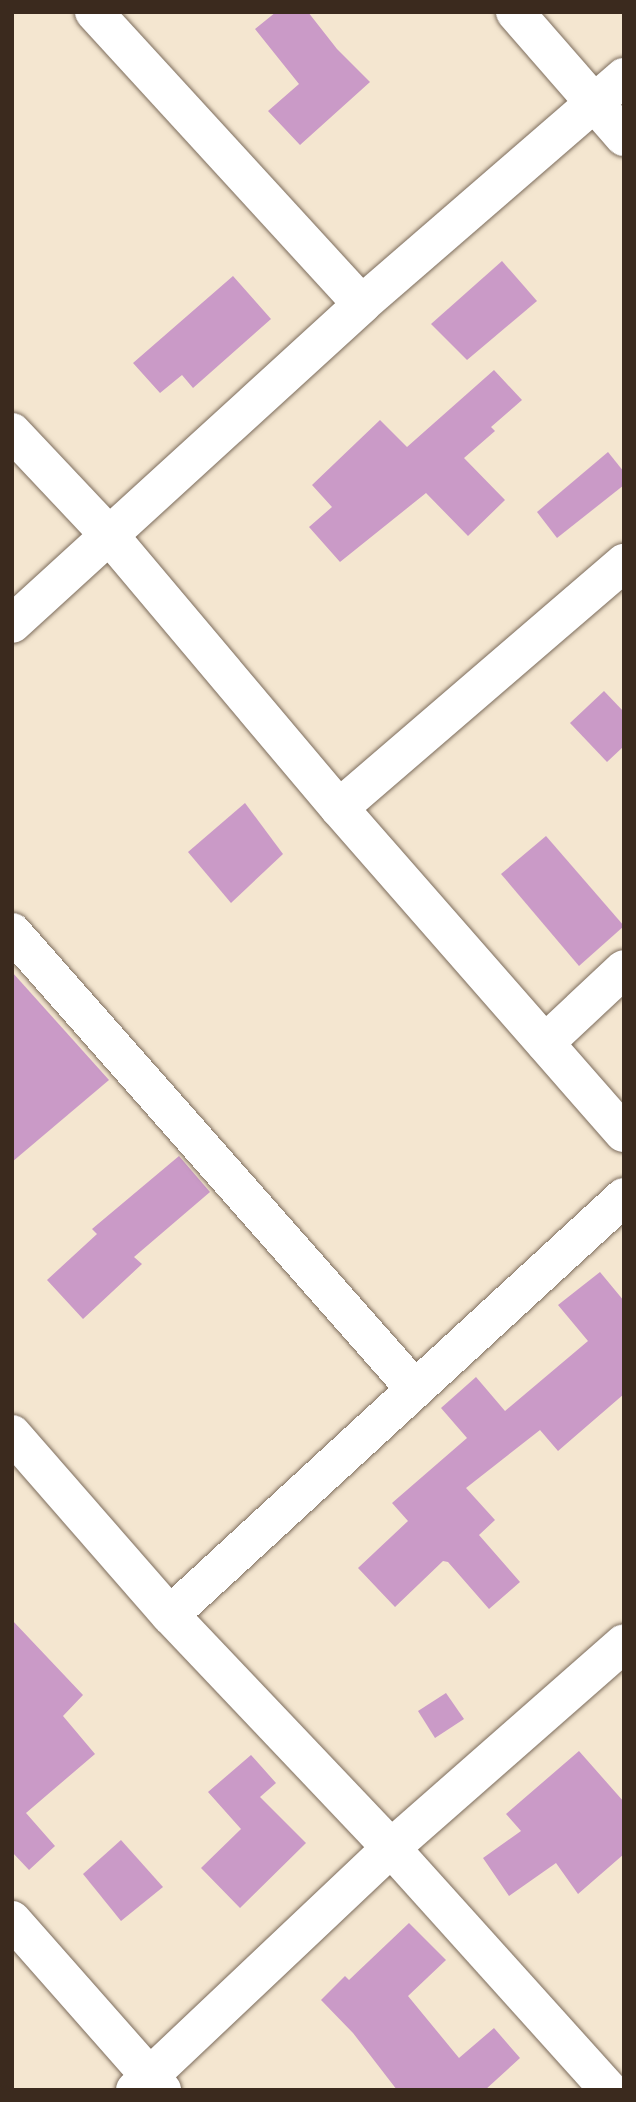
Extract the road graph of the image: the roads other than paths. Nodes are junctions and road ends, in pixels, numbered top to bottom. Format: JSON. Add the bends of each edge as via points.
{"nodes":[{"id":1,"x":94,"y":12,"type":"edge"},
{"id":2,"x":515,"y":12,"type":"edge"},
{"id":3,"x":624,"y":77,"type":"edge"},
{"id":4,"x":593,"y":102,"type":"junction"},
{"id":5,"x":624,"y":136,"type":"edge"},
{"id":6,"x":362,"y":304,"type":"junction"},
{"id":7,"x":12,"y":432,"type":"edge"},
{"id":8,"x":109,"y":535,"type":"junction"},
{"id":9,"x":624,"y":563,"type":"edge"},
{"id":10,"x":12,"y":624,"type":"edge"},
{"id":11,"x":339,"y":808,"type":"junction"},
{"id":12,"x":12,"y":932,"type":"edge"},
{"id":13,"x":624,"y":969,"type":"edge"},
{"id":14,"x":545,"y":1043,"type":"junction"},
{"id":15,"x":624,"y":1133,"type":"edge"},
{"id":16,"x":624,"y":1197,"type":"edge"},
{"id":17,"x":414,"y":1388,"type":"junction"},
{"id":18,"x":12,"y":1434,"type":"edge"},
{"id":19,"x":170,"y":1615,"type":"junction"},
{"id":20,"x":624,"y":1643,"type":"edge"},
{"id":21,"x":391,"y":1848,"type":"junction"},
{"id":22,"x":12,"y":1920,"type":"edge"},
{"id":23,"x":149,"y":2085,"type":"edge"},
{"id":24,"x":608,"y":2090,"type":"edge"}],
"edges":[{"from":1,"to":6,"type":"street"},
{"from":2,"to":4,"type":"street"},
{"from":3,"to":4,"type":"street"},
{"from":4,"to":5,"type":"street"},
{"from":4,"to":6,"type":"street"},
{"from":6,"to":8,"type":"street"},
{"from":7,"to":8,"type":"street"},
{"from":8,"to":10,"type":"street"},
{"from":8,"to":11,"type":"street"},
{"from":9,"to":11,"type":"street"},
{"from":11,"to":14,"type":"street"},
{"from":12,"to":17,"type":"street"},
{"from":13,"to":14,"type":"street"},
{"from":14,"to":15,"type":"street"},
{"from":16,"to":17,"type":"street"},
{"from":17,"to":19,"type":"street"},
{"from":18,"to":19,"type":"street"},
{"from":19,"to":21,"type":"street"},
{"from":20,"to":21,"type":"street"},
{"from":21,"to":23,"type":"street"},
{"from":21,"to":24,"type":"street"},
{"from":22,"to":23,"type":"street"}]}
